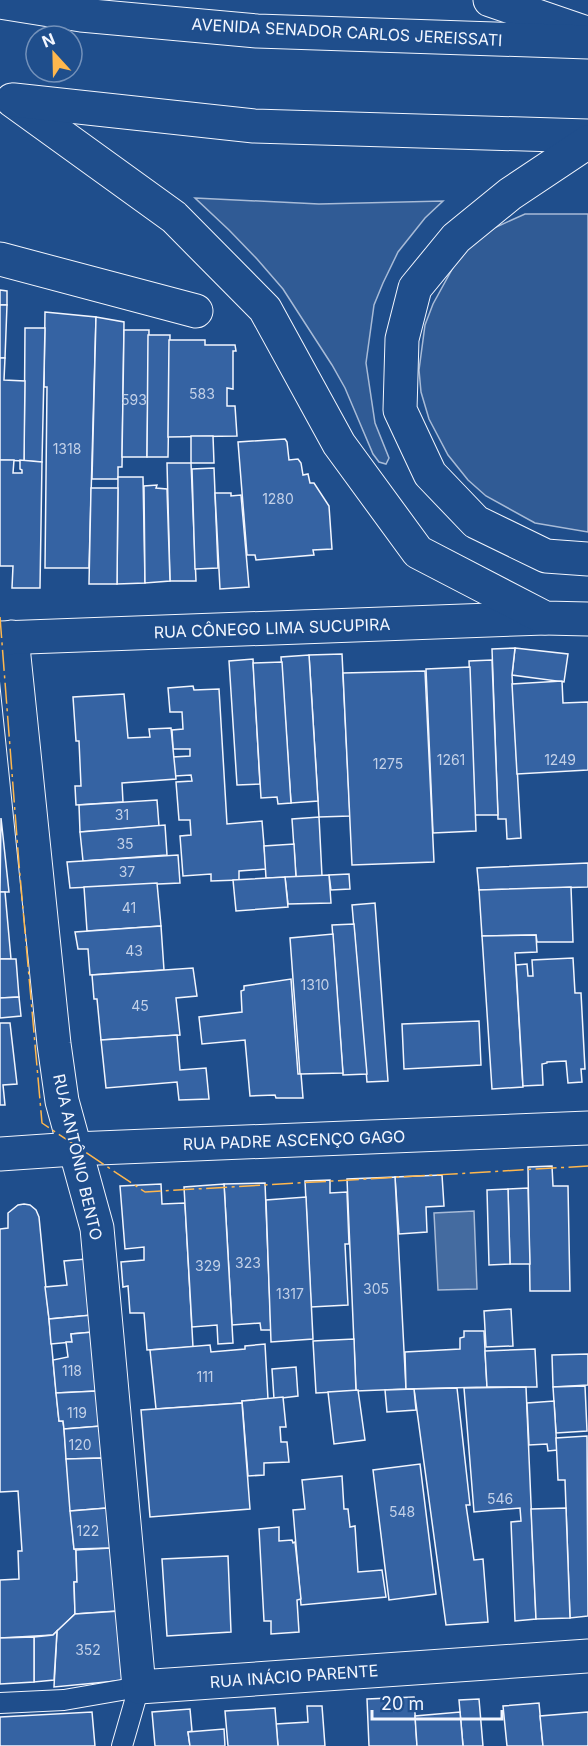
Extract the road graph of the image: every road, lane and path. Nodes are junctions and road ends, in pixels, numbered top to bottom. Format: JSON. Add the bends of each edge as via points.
{"nodes":[{"id":1,"x":490,"y":0,"type":"edge"},
{"id":2,"x":0,"y":2,"type":"edge"},
{"id":3,"x":588,"y":33,"type":"edge"},
{"id":4,"x":588,"y":42,"type":"edge"},
{"id":5,"x":6,"y":99,"type":"edge"},
{"id":6,"x":588,"y":136,"type":"edge"},
{"id":7,"x":588,"y":142,"type":"edge"},
{"id":8,"x":0,"y":259,"type":"edge"},
{"id":9,"x":196,"y":311,"type":"dead end"},
{"id":10,"x":588,"y":559,"type":"edge"},
{"id":11,"x":545,"y":618,"type":"junction"},
{"id":12,"x":588,"y":619,"type":"edge"},
{"id":13,"x":6,"y":637,"type":"edge"},
{"id":14,"x":588,"y":1128,"type":"edge"},
{"id":15,"x":74,"y":1149,"type":"junction"},
{"id":16,"x":0,"y":1154,"type":"edge"},
{"id":17,"x":588,"y":1656,"type":"edge"},
{"id":18,"x":139,"y":1687,"type":"junction"},
{"id":19,"x":0,"y":1703,"type":"edge"},
{"id":20,"x":122,"y":1746,"type":"edge"}],
"edges":[{"from":1,"to":3,"type":"street"},
{"from":2,"to":4,"type":"street","name":"AVENIDA SENADOR CARLOS JEREISSATI","via":[[81,15],[258,31]]},
{"from":5,"to":6,"type":"street","via":[[254,126]]},
{"from":5,"to":11,"type":"street","via":[[174,218],[265,309],[339,444],[418,552]]},
{"from":7,"to":10,"type":"street","via":[[510,194],[456,238],[416,288],[402,339],[400,410],[429,474],[476,522],[546,556]]},
{"from":8,"to":9,"type":"street"},
{"from":11,"to":12,"type":"street","name":"RUA CÔNEGO LIMA SUCUPIRA"},
{"from":11,"to":13,"type":"street","name":"RUA CÔNEGO LIMA SUCUPIRA"},
{"from":13,"to":15,"type":"street","name":"RUA ANTÔNIO BENTO","via":[[54,1044]]},
{"from":14,"to":15,"type":"street","name":"RUA PADRE ASCENÇO GAGO"},
{"from":15,"to":16,"type":"street","name":"RUA PADRE ASCENÇO GAGO"},
{"from":15,"to":18,"type":"street","name":"RUA ANTÔNIO BENTO","via":[[97,1228]]},
{"from":17,"to":18,"type":"street","name":"RUA INÁCIO PARENTE"},
{"from":18,"to":19,"type":"lane","name":"RUA INÁCIO PARENTE","via":[[64,1700]]},
{"from":18,"to":20,"type":"lane","name":"RUA ANTÔNIO BENTO"}]}
